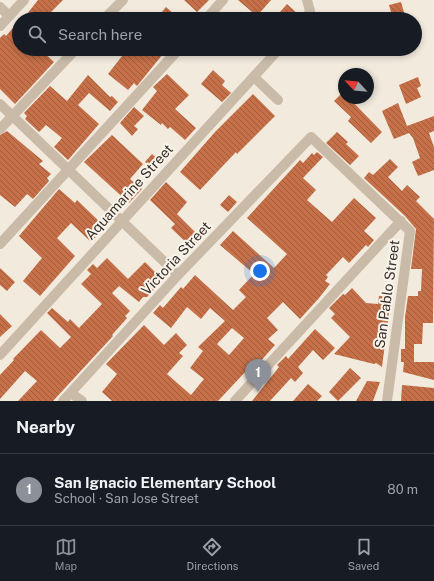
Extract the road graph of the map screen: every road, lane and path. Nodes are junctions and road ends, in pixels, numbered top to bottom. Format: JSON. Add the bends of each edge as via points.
{"nodes":[{"id":1,"x":24,"y":0,"type":"edge"},
{"id":2,"x":123,"y":0,"type":"edge"},
{"id":3,"x":223,"y":0,"type":"edge"},
{"id":4,"x":307,"y":0,"type":"edge"},
{"id":5,"x":0,"y":7,"type":"edge"},
{"id":6,"x":13,"y":12,"type":"edge"},
{"id":7,"x":111,"y":12,"type":"edge"},
{"id":8,"x":212,"y":12,"type":"edge"},
{"id":9,"x":310,"y":12,"type":"edge"},
{"id":10,"x":12,"y":13,"type":"edge"},
{"id":11,"x":9,"y":16,"type":"junction"},
{"id":12,"x":0,"y":26,"type":"edge"},
{"id":13,"x":69,"y":56,"type":"edge"},
{"id":14,"x":173,"y":56,"type":"edge"},
{"id":15,"x":273,"y":56,"type":"edge"},
{"id":16,"x":254,"y":77,"type":"junction"},
{"id":17,"x":278,"y":100,"type":"dead end"},
{"id":18,"x":0,"y":104,"type":"edge"},
{"id":19,"x":12,"y":115,"type":"junction"},
{"id":20,"x":0,"y":128,"type":"edge"},
{"id":21,"x":311,"y":137,"type":"joint"},
{"id":22,"x":68,"y":170,"type":"junction"},
{"id":23,"x":122,"y":221,"type":"junction"},
{"id":24,"x":401,"y":221,"type":"junction"},
{"id":25,"x":0,"y":244,"type":"edge"},
{"id":26,"x":178,"y":275,"type":"junction"},
{"id":27,"x":0,"y":355,"type":"edge"},
{"id":28,"x":71,"y":393,"type":"junction"},
{"id":29,"x":64,"y":401,"type":"edge"},
{"id":30,"x":82,"y":401,"type":"edge"},
{"id":31,"x":235,"y":401,"type":"edge"},
{"id":32,"x":387,"y":401,"type":"edge"}],
"edges":[{"from":1,"to":6,"type":"street"},
{"from":2,"to":7,"type":"street"},
{"from":3,"to":8,"type":"street"},
{"from":4,"to":9,"type":"street"},
{"from":5,"to":11,"type":"street"},
{"from":10,"to":11,"type":"street"},
{"from":11,"to":12,"type":"street"},
{"from":13,"to":19,"type":"street"},
{"from":14,"to":22,"type":"street"},
{"from":15,"to":16,"type":"street","name":"Aquamarine Street"},
{"from":16,"to":17,"type":"street"},
{"from":16,"to":23,"type":"street","name":"Aquamarine Street"},
{"from":18,"to":19,"type":"street"},
{"from":19,"to":20,"type":"street"},
{"from":19,"to":22,"type":"street"},
{"from":21,"to":24,"type":"street","name":"San Pablo Street"},
{"from":21,"to":26,"type":"street","name":"Victoria Street"},
{"from":22,"to":23,"type":"street"},
{"from":22,"to":25,"type":"street"},
{"from":23,"to":26,"type":"street"},
{"from":23,"to":27,"type":"street","name":"Aquamarine Street"},
{"from":24,"to":31,"type":"street"},
{"from":24,"to":32,"type":"street","name":"San Pablo Street","via":[[410,231]]},
{"from":26,"to":28,"type":"street","name":"Victoria Street"},
{"from":28,"to":29,"type":"street","name":"Victoria Street"},
{"from":28,"to":30,"type":"street"}]}
